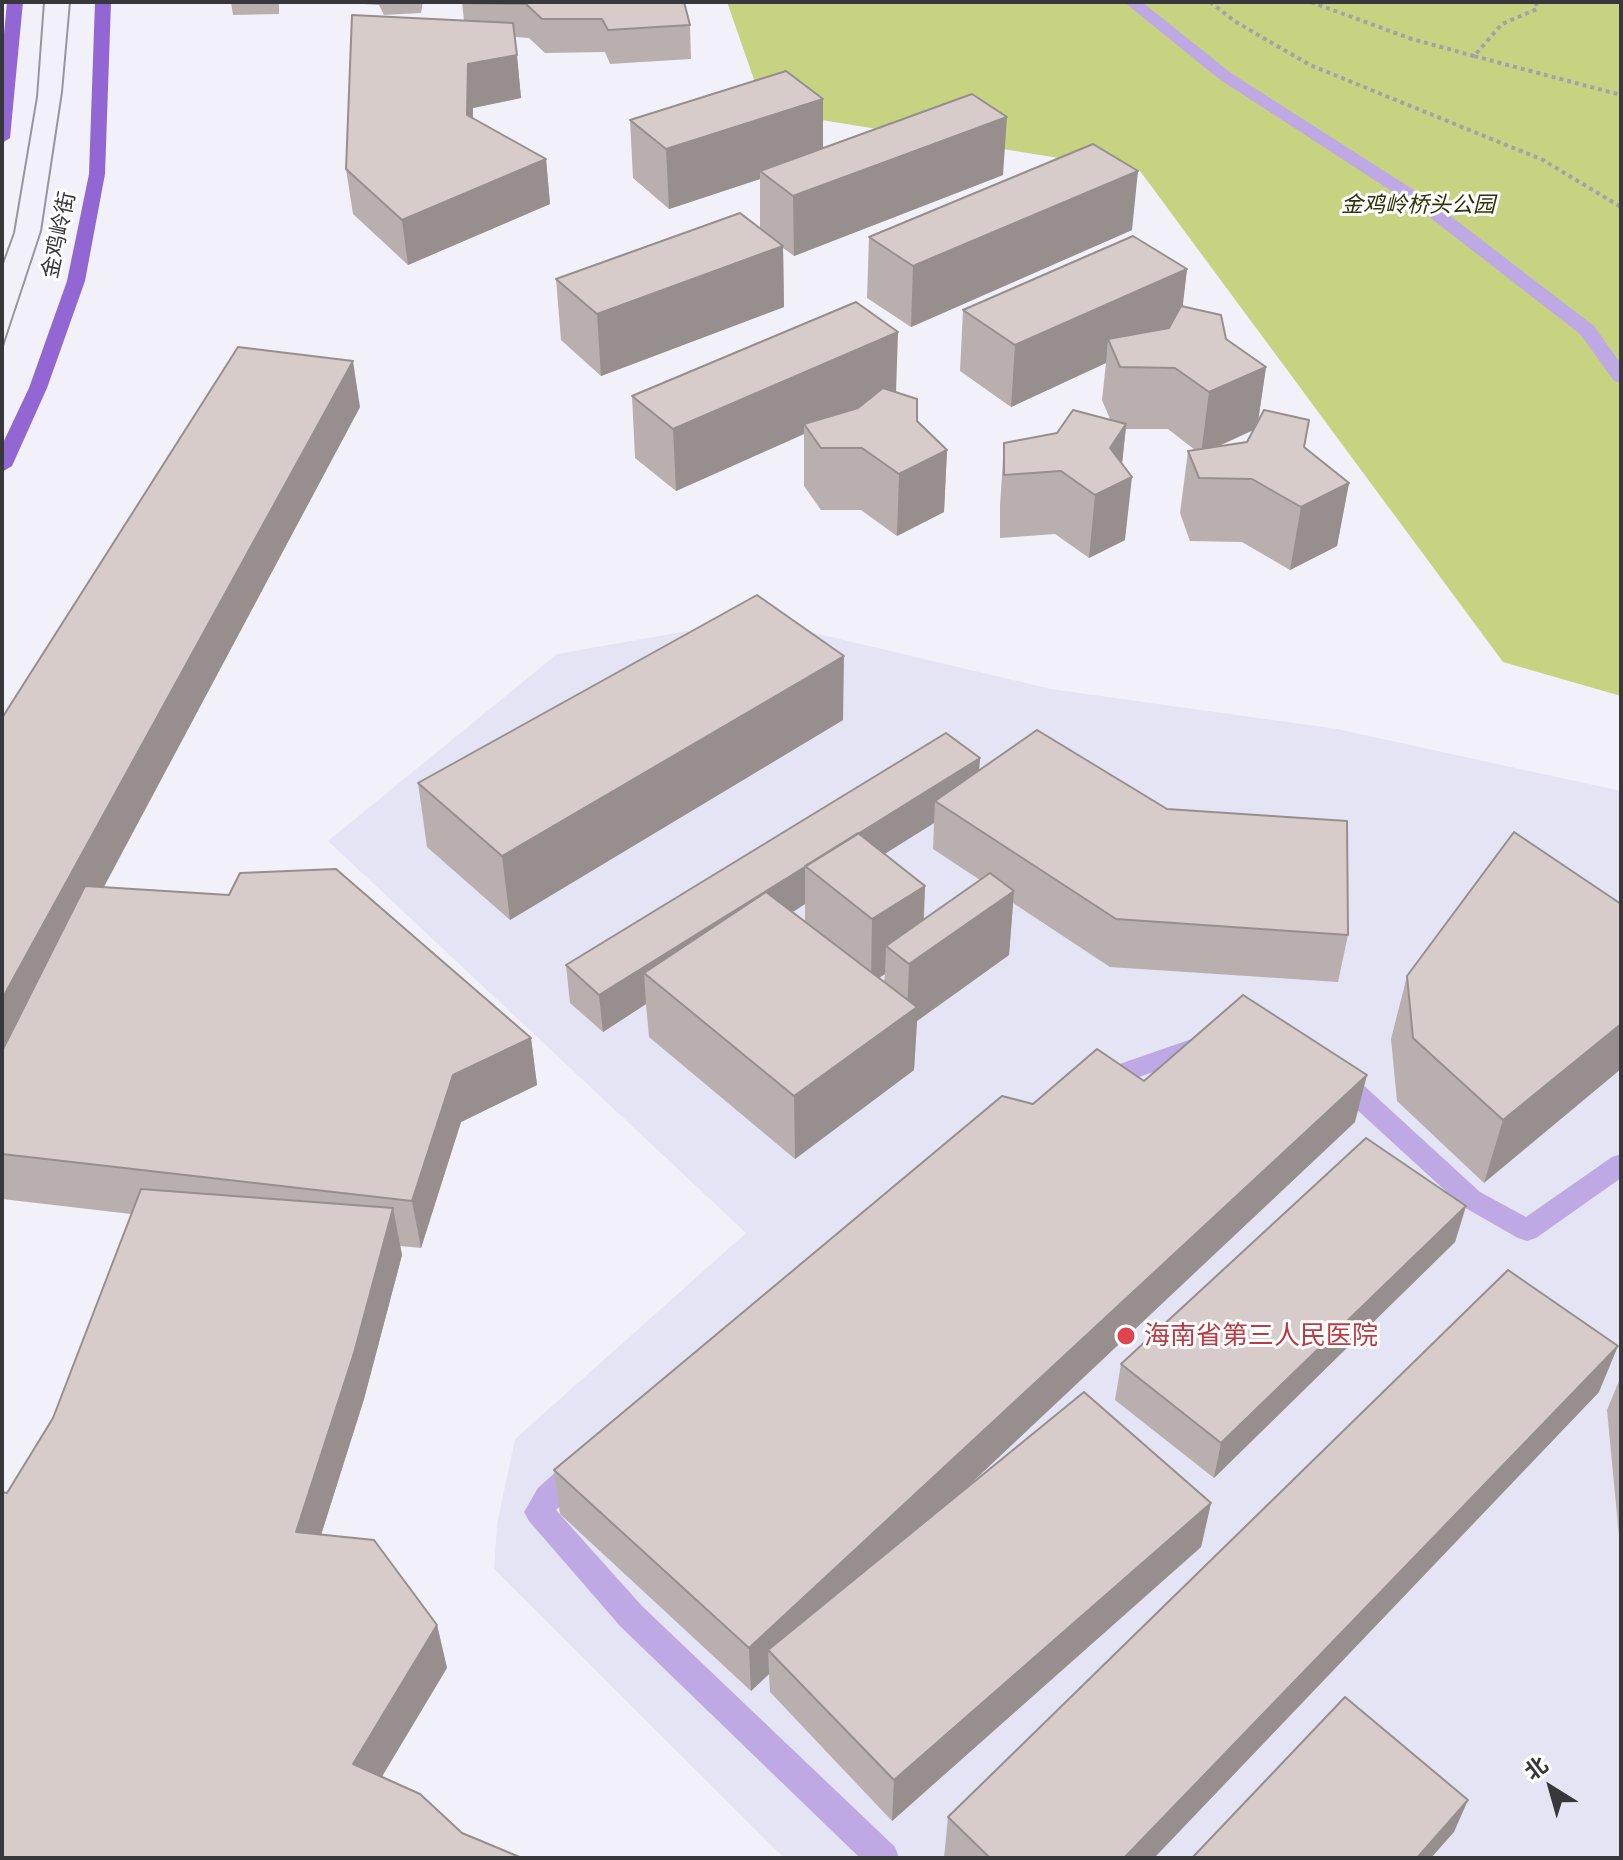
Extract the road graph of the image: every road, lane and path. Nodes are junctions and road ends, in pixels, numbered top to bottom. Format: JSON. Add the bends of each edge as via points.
{"nodes":[{"id":1,"x":15,"y":2,"type":"edge"},
{"id":2,"x":103,"y":2,"type":"edge"},
{"id":3,"x":1132,"y":2,"type":"edge"},
{"id":4,"x":1210,"y":2,"type":"edge"},
{"id":5,"x":1311,"y":2,"type":"edge"},
{"id":6,"x":1536,"y":2,"type":"edge"},
{"id":7,"x":1474,"y":56,"type":"junction"},
{"id":8,"x":1621,"y":95,"type":"edge"},
{"id":9,"x":2,"y":138,"type":"edge"},
{"id":10,"x":1621,"y":207,"type":"edge"},
{"id":11,"x":1621,"y":377,"type":"edge"},
{"id":12,"x":2,"y":466,"type":"edge"},
{"id":13,"x":1235,"y":1033,"type":"edge"},
{"id":14,"x":1317,"y":1057,"type":"edge"},
{"id":15,"x":1066,"y":1095,"type":"edge"},
{"id":16,"x":1621,"y":1164,"type":"edge"},
{"id":17,"x":603,"y":1448,"type":"edge"},
{"id":18,"x":883,"y":1858,"type":"edge"}],
"edges":[{"from":1,"to":9,"type":"main road"},
{"from":2,"to":12,"type":"main road","name":"金鸡岭街","via":[[97,174],[76,281],[38,388]]},
{"from":3,"to":11,"type":"street","via":[[1225,76],[1425,205],[1587,330]]},
{"from":4,"to":10,"type":"path","via":[[1310,65],[1543,160]]},
{"from":5,"to":7,"type":"path"},
{"from":6,"to":7,"type":"path","via":[[1537,9],[1502,24]]},
{"from":7,"to":8,"type":"path"},
{"from":13,"to":15,"type":"street"},
{"from":14,"to":16,"type":"street","via":[[1471,1199],[1527,1230]]},
{"from":17,"to":18,"type":"street","via":[[548,1497],[539,1512],[631,1616]]}]}
